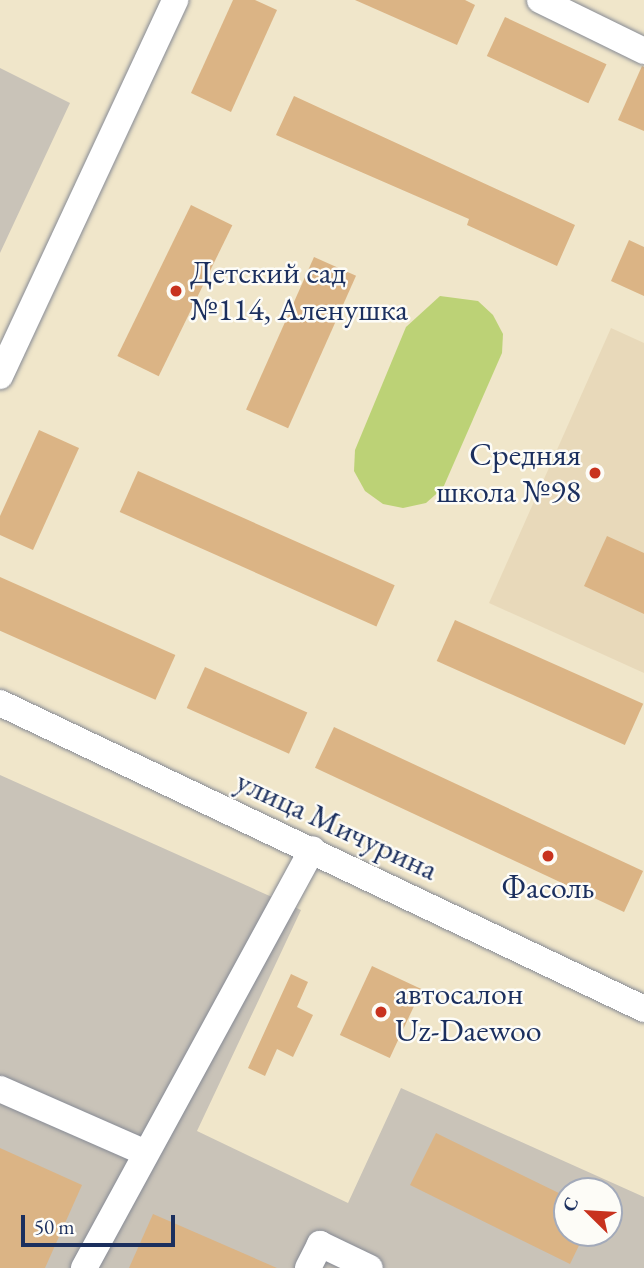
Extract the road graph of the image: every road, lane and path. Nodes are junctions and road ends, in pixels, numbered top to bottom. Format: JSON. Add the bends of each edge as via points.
{"nodes":[{"id":1,"x":175,"y":0,"type":"edge"},
{"id":2,"x":540,"y":0,"type":"edge"},
{"id":3,"x":644,"y":51,"type":"edge"},
{"id":4,"x":0,"y":376,"type":"edge"},
{"id":5,"x":0,"y":703,"type":"edge"},
{"id":6,"x":312,"y":849,"type":"junction"},
{"id":7,"x":642,"y":1004,"type":"edge"},
{"id":8,"x":0,"y":1089,"type":"edge"},
{"id":9,"x":146,"y":1153,"type":"junction"},
{"id":10,"x":83,"y":1268,"type":"edge"},
{"id":11,"x":309,"y":1268,"type":"edge"},
{"id":12,"x":370,"y":1268,"type":"edge"}],
"edges":[{"from":1,"to":4,"type":"street"},
{"from":2,"to":3,"type":"street"},
{"from":5,"to":6,"type":"street","name":"улица Мичурина"},
{"from":6,"to":7,"type":"street","name":"улица Мичурина"},
{"from":6,"to":9,"type":"street"},
{"from":8,"to":9,"type":"street"},
{"from":9,"to":10,"type":"street"},
{"from":11,"to":12,"type":"street","via":[[320,1244]]}]}
